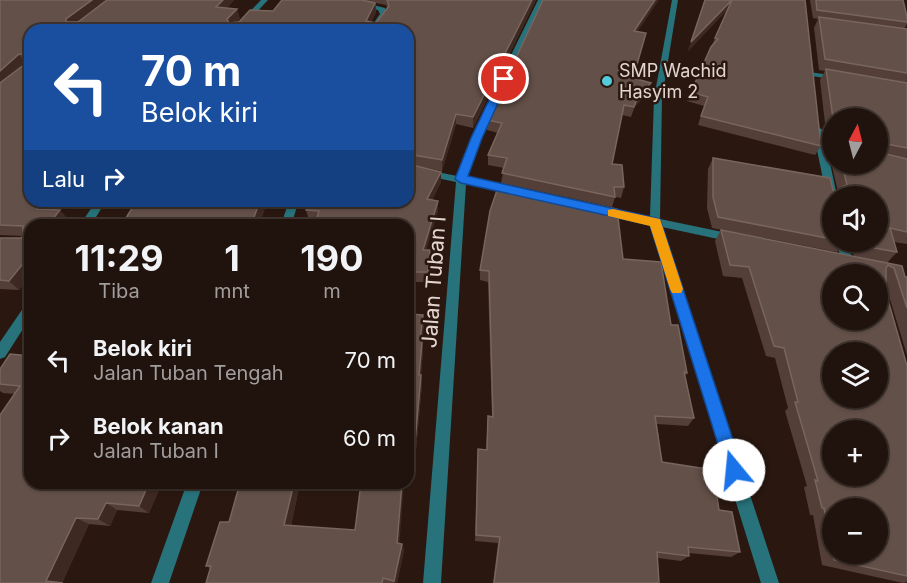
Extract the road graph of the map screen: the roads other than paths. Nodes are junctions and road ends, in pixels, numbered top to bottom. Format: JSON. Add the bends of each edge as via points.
{"nodes":[{"id":1,"x":265,"y":0,"type":"edge"},
{"id":2,"x":541,"y":0,"type":"edge"},
{"id":3,"x":675,"y":0,"type":"edge"},
{"id":4,"x":355,"y":3,"type":"edge"},
{"id":5,"x":242,"y":24,"type":"edge"},
{"id":6,"x":377,"y":24,"type":"edge"},
{"id":7,"x":811,"y":64,"type":"edge"},
{"id":8,"x":812,"y":74,"type":"junction"},
{"id":9,"x":844,"y":80,"type":"edge"},
{"id":10,"x":813,"y":85,"type":"edge"},
{"id":11,"x":817,"y":117,"type":"edge"},
{"id":12,"x":821,"y":150,"type":"joint"},
{"id":13,"x":414,"y":170,"type":"edge"},
{"id":14,"x":461,"y":179,"type":"junction"},
{"id":15,"x":829,"y":186,"type":"edge"},
{"id":16,"x":528,"y":194,"type":"edge"},
{"id":17,"x":595,"y":209,"type":"edge"},
{"id":18,"x":655,"y":222,"type":"junction"},
{"id":19,"x":747,"y":241,"type":"edge"},
{"id":20,"x":844,"y":252,"type":"edge"},
{"id":21,"x":846,"y":261,"type":"edge"},
{"id":22,"x":24,"y":317,"type":"edge"},
{"id":23,"x":0,"y":353,"type":"edge"},
{"id":24,"x":193,"y":489,"type":"edge"},
{"id":25,"x":160,"y":583,"type":"edge"},
{"id":26,"x":432,"y":583,"type":"edge"},
{"id":27,"x":770,"y":583,"type":"edge"}],
"edges":[{"from":1,"to":5,"type":"street"},
{"from":2,"to":14,"type":"street","name":"Jalan Tuban I","via":[[476,138]]},
{"from":3,"to":18,"type":"street","via":[[658,98]]},
{"from":4,"to":6,"type":"street","via":[[381,8],[384,14]]},
{"from":7,"to":8,"type":"street"},
{"from":8,"to":9,"type":"street"},
{"from":8,"to":10,"type":"street"},
{"from":11,"to":12,"type":"street"},
{"from":12,"to":15,"type":"street"},
{"from":13,"to":14,"type":"street"},
{"from":14,"to":16,"type":"street"},
{"from":14,"to":26,"type":"street","name":"Jalan Tuban I"},
{"from":17,"to":18,"type":"street"},
{"from":18,"to":19,"type":"street"},
{"from":18,"to":27,"type":"street"},
{"from":20,"to":21,"type":"street"},
{"from":22,"to":23,"type":"street"},
{"from":24,"to":25,"type":"street"}]}
